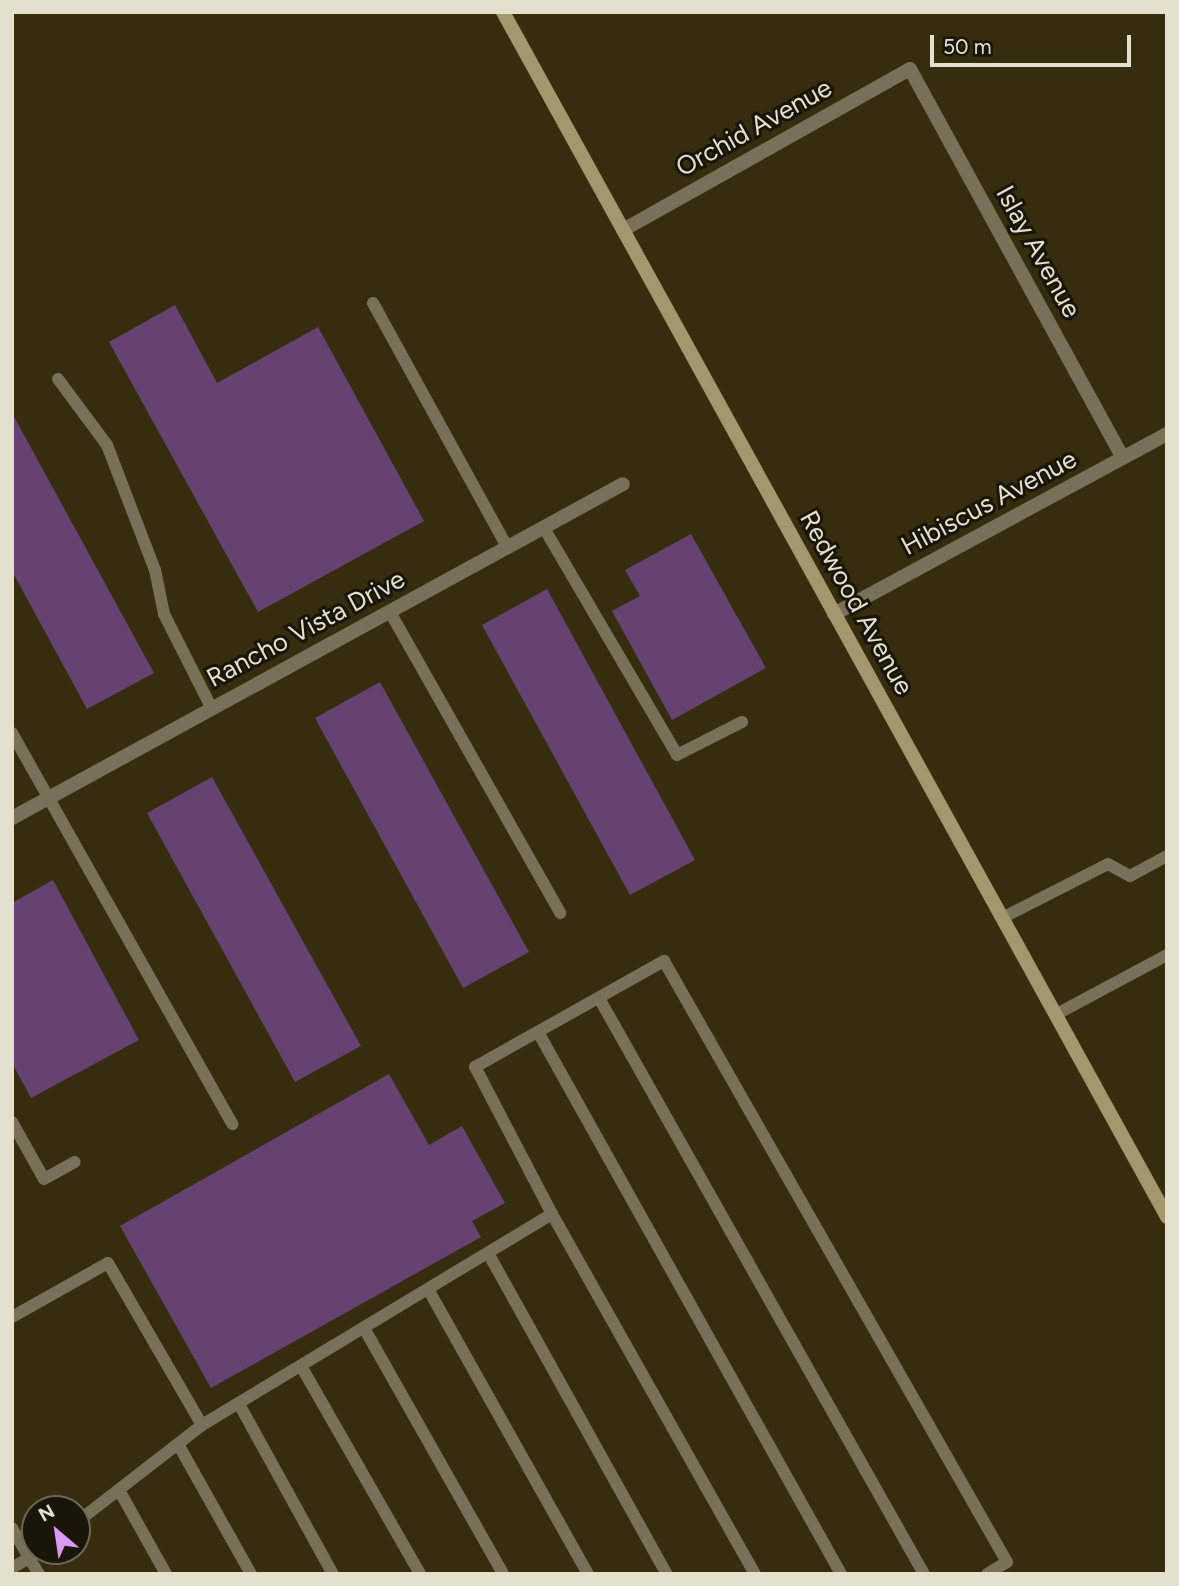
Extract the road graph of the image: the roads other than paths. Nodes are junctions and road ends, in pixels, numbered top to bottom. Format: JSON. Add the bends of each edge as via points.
{"nodes":[{"id":1,"x":503,"y":12,"type":"edge"},
{"id":2,"x":910,"y":69,"type":"joint"},
{"id":3,"x":623,"y":230,"type":"junction"},
{"id":4,"x":373,"y":303,"type":"dead end"},
{"id":5,"x":58,"y":379,"type":"dead end"},
{"id":6,"x":1167,"y":434,"type":"edge"},
{"id":7,"x":1123,"y":458,"type":"junction"},
{"id":8,"x":623,"y":484,"type":"dead end"},
{"id":9,"x":544,"y":527,"type":"junction"},
{"id":10,"x":507,"y":547,"type":"junction"},
{"id":11,"x":390,"y":612,"type":"junction"},
{"id":12,"x":834,"y":614,"type":"junction"},
{"id":13,"x":211,"y":707,"type":"junction"},
{"id":14,"x":742,"y":722,"type":"dead end"},
{"id":15,"x":12,"y":733,"type":"edge"},
{"id":16,"x":48,"y":799,"type":"junction"},
{"id":17,"x":12,"y":818,"type":"edge"},
{"id":18,"x":1167,"y":856,"type":"edge"},
{"id":19,"x":560,"y":913,"type":"dead end"},
{"id":20,"x":1002,"y":918,"type":"junction"},
{"id":21,"x":1167,"y":955,"type":"edge"},
{"id":22,"x":599,"y":998,"type":"junction"},
{"id":23,"x":1055,"y":1015,"type":"junction"},
{"id":24,"x":538,"y":1032,"type":"junction"},
{"id":25,"x":12,"y":1122,"type":"edge"},
{"id":26,"x":232,"y":1124,"type":"dead end"},
{"id":27,"x":75,"y":1162,"type":"dead end"},
{"id":28,"x":552,"y":1214,"type":"junction"},
{"id":29,"x":1167,"y":1217,"type":"edge"},
{"id":30,"x":488,"y":1253,"type":"junction"},
{"id":31,"x":428,"y":1289,"type":"junction"},
{"id":32,"x":12,"y":1317,"type":"edge"},
{"id":33,"x":364,"y":1328,"type":"junction"},
{"id":34,"x":301,"y":1366,"type":"junction"},
{"id":35,"x":239,"y":1404,"type":"junction"},
{"id":36,"x":202,"y":1425,"type":"junction"},
{"id":37,"x":178,"y":1444,"type":"junction"},
{"id":38,"x":118,"y":1490,"type":"junction"},
{"id":39,"x":91,"y":1511,"type":"edge"},
{"id":40,"x":166,"y":1574,"type":"edge"},
{"id":41,"x":251,"y":1574,"type":"edge"},
{"id":42,"x":333,"y":1574,"type":"edge"},
{"id":43,"x":420,"y":1574,"type":"edge"},
{"id":44,"x":503,"y":1574,"type":"edge"},
{"id":45,"x":589,"y":1574,"type":"edge"},
{"id":46,"x":667,"y":1574,"type":"edge"},
{"id":47,"x":755,"y":1574,"type":"edge"},
{"id":48,"x":841,"y":1574,"type":"edge"},
{"id":49,"x":924,"y":1574,"type":"edge"},
{"id":50,"x":987,"y":1574,"type":"edge"}],
"edges":[{"from":1,"to":3,"type":"street","name":"Redwood Avenue"},
{"from":2,"to":3,"type":"street","name":"Orchid Avenue"},
{"from":2,"to":7,"type":"street","name":"Islay Avenue"},
{"from":3,"to":12,"type":"street","name":"Redwood Avenue"},
{"from":4,"to":10,"type":"lane"},
{"from":5,"to":13,"type":"lane","via":[[107,445],[155,570],[164,614]]},
{"from":6,"to":7,"type":"street","name":"Hibiscus Avenue"},
{"from":7,"to":12,"type":"street","name":"Hibiscus Avenue"},
{"from":8,"to":9,"type":"street","name":"Rancho Vista Drive"},
{"from":9,"to":10,"type":"street","name":"Rancho Vista Drive"},
{"from":9,"to":14,"type":"lane","via":[[677,755]]},
{"from":10,"to":11,"type":"street","name":"Rancho Vista Drive"},
{"from":11,"to":13,"type":"street","name":"Rancho Vista Drive"},
{"from":11,"to":19,"type":"lane"},
{"from":12,"to":20,"type":"street","name":"Redwood Avenue"},
{"from":13,"to":16,"type":"street","name":"Rancho Vista Drive"},
{"from":15,"to":16,"type":"lane"},
{"from":16,"to":17,"type":"street","name":"Rancho Vista Drive"},
{"from":16,"to":26,"type":"lane"},
{"from":18,"to":20,"type":"lane","via":[[1130,876],[1108,864]]},
{"from":20,"to":23,"type":"street","name":"Redwood Avenue"},
{"from":21,"to":23,"type":"lane"},
{"from":22,"to":24,"type":"lane"},
{"from":22,"to":49,"type":"lane"},
{"from":22,"to":50,"type":"lane","via":[[664,961],[1007,1562]]},
{"from":23,"to":29,"type":"street","name":"Redwood Avenue"},
{"from":24,"to":28,"type":"lane","via":[[475,1067]]},
{"from":24,"to":48,"type":"lane"},
{"from":25,"to":27,"type":"lane","via":[[44,1179]]},
{"from":28,"to":30,"type":"lane"},
{"from":28,"to":47,"type":"lane"},
{"from":30,"to":31,"type":"lane"},
{"from":30,"to":46,"type":"lane"},
{"from":31,"to":33,"type":"lane"},
{"from":31,"to":45,"type":"lane"},
{"from":32,"to":36,"type":"lane","via":[[108,1263]]},
{"from":33,"to":34,"type":"lane"},
{"from":33,"to":44,"type":"lane"},
{"from":34,"to":35,"type":"lane"},
{"from":34,"to":43,"type":"lane"},
{"from":35,"to":36,"type":"lane"},
{"from":35,"to":42,"type":"lane"},
{"from":36,"to":37,"type":"lane"},
{"from":37,"to":38,"type":"lane"},
{"from":37,"to":41,"type":"lane"},
{"from":38,"to":39,"type":"lane"},
{"from":38,"to":40,"type":"lane"}]}
